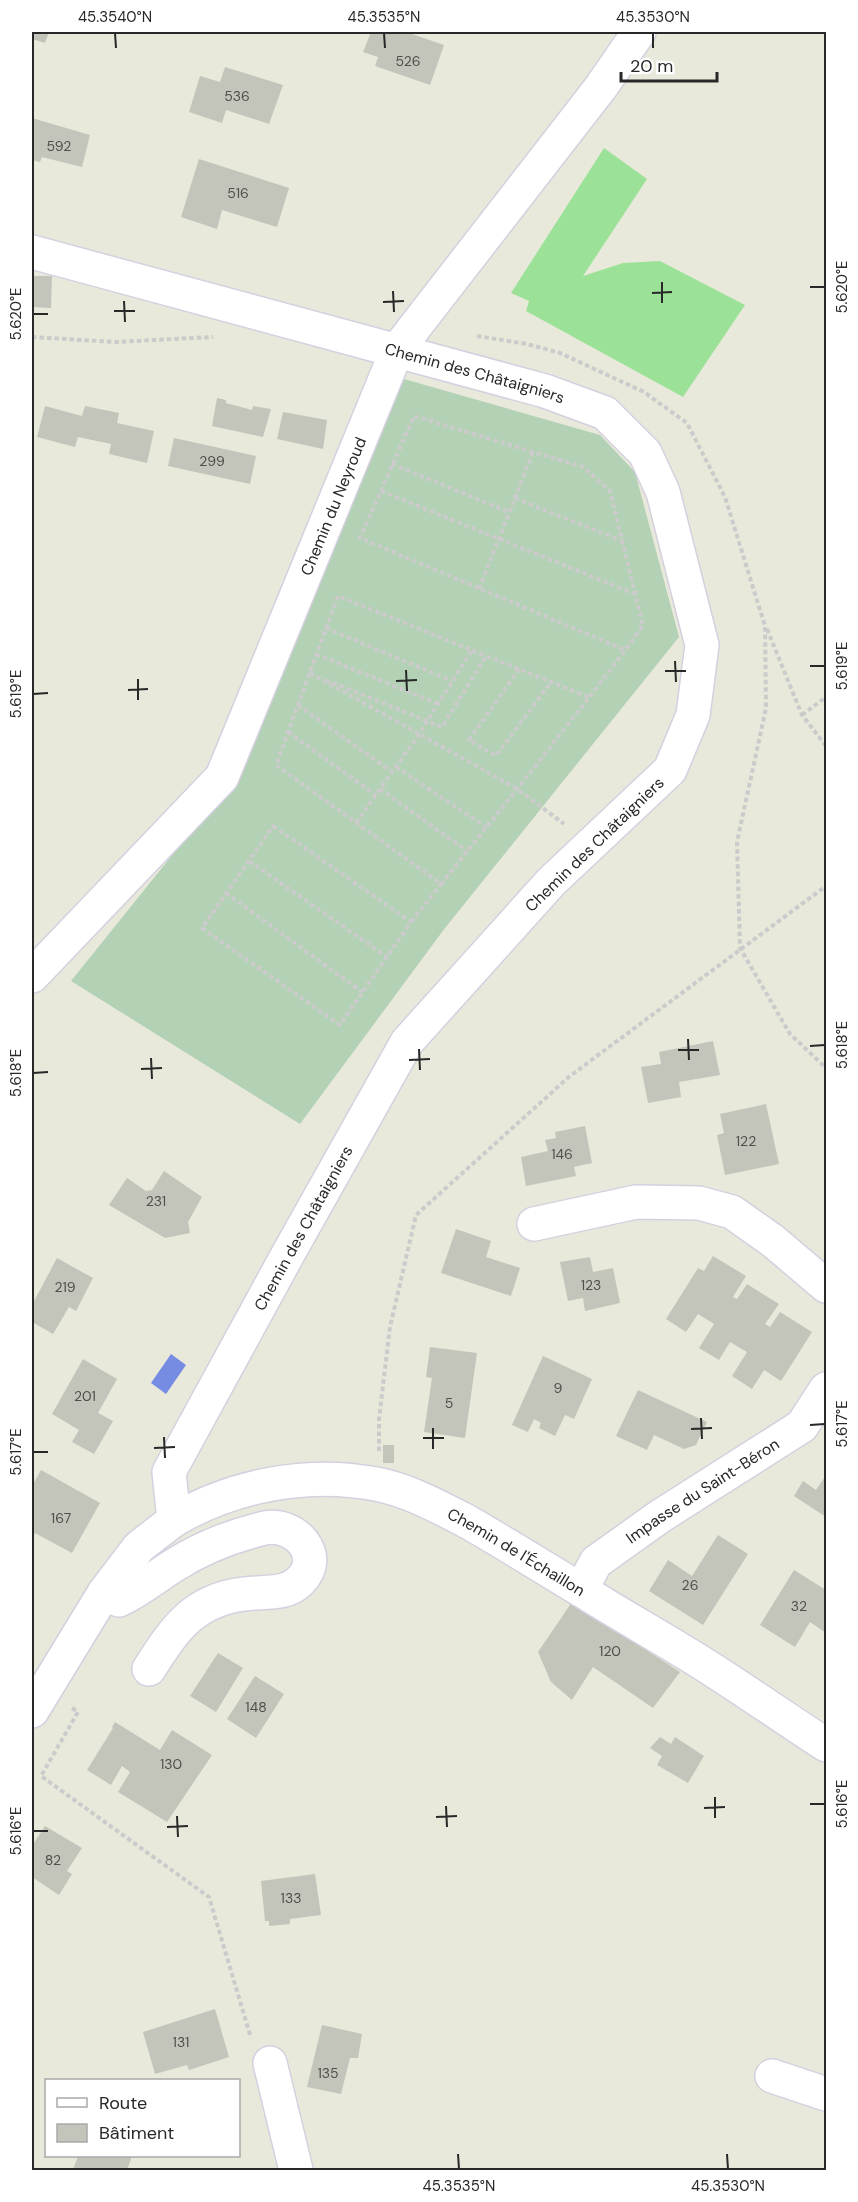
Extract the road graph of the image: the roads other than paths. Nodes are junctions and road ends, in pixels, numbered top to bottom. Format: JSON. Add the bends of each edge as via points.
{"nodes":[{"id":1,"x":639,"y":32,"type":"edge"},
{"id":2,"x":32,"y":252,"type":"edge"},
{"id":3,"x":397,"y":351,"type":"junction"},
{"id":4,"x":32,"y":976,"type":"edge"},
{"id":5,"x":534,"y":1224,"type":"dead end"},
{"id":6,"x":826,"y":1286,"type":"edge"},
{"id":7,"x":826,"y":1389,"type":"edge"},
{"id":8,"x":174,"y":1520,"type":"junction"},
{"id":9,"x":581,"y":1590,"type":"junction"},
{"id":10,"x":104,"y":1593,"type":"junction"},
{"id":11,"x":148,"y":1670,"type":"dead end"},
{"id":12,"x":37,"y":1701,"type":"edge"},
{"id":13,"x":826,"y":1743,"type":"edge"},
{"id":14,"x":270,"y":2063,"type":"road end"},
{"id":15,"x":772,"y":2076,"type":"dead end"},
{"id":16,"x":826,"y":2094,"type":"edge"},
{"id":17,"x":296,"y":2170,"type":"edge"}],
"edges":[{"from":1,"to":3,"type":"street","name":"Chemin du Neyroud"},
{"from":2,"to":3,"type":"street","name":"Chemin des Châtaigniers"},
{"from":3,"to":4,"type":"street","name":"Chemin du Neyroud","via":[[222,777]]},
{"from":3,"to":8,"type":"street","name":"Chemin des Châtaigniers","via":[[545,391],[605,413],[645,453],[663,492],[702,645],[693,715],[670,770],[551,882],[407,1042],[169,1472]]},
{"from":5,"to":6,"type":"street","via":[[636,1202],[699,1203],[732,1212]]},
{"from":7,"to":9,"type":"street","name":"Impasse du Saint-Béron","via":[[802,1426],[658,1517],[596,1562]]},
{"from":8,"to":9,"type":"street","name":"Chemin de l'Échaillon","via":[[216,1500],[298,1480],[348,1479],[379,1484],[452,1514]]},
{"from":8,"to":10,"type":"street","via":[[139,1547]]},
{"from":9,"to":13,"type":"street","name":"Chemin de l'Échaillon"},
{"from":10,"to":11,"type":"street","via":[[119,1600],[195,1553],[249,1532],[272,1527],[287,1530],[303,1540],[309,1557],[301,1580],[289,1589],[227,1597],[207,1605],[172,1633]]},
{"from":10,"to":12,"type":"street"},
{"from":14,"to":17,"type":"street"},
{"from":15,"to":16,"type":"street"}]}
